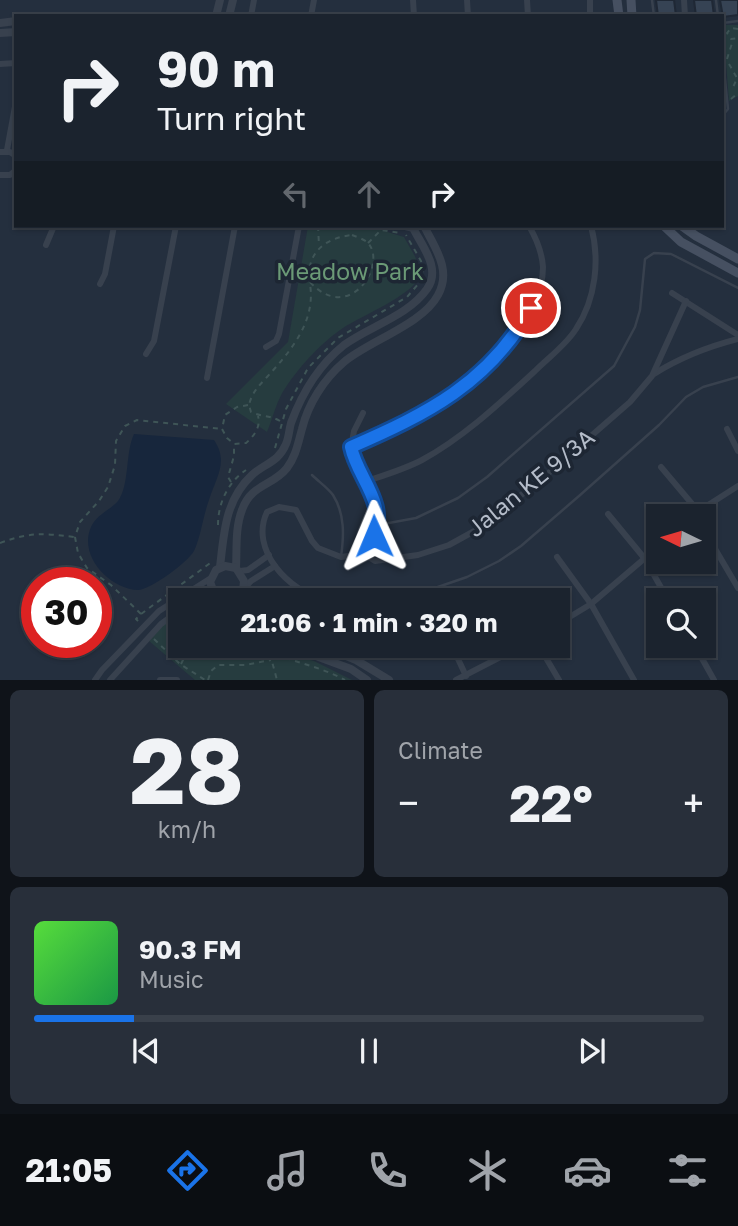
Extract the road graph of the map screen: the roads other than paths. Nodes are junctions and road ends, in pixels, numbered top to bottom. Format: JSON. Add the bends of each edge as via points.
{"nodes":[{"id":1,"x":724,"y":70,"type":"edge"},
{"id":2,"x":14,"y":109,"type":"edge"},
{"id":3,"x":724,"y":114,"type":"edge"},
{"id":4,"x":3,"y":151,"type":"edge"},
{"id":5,"x":1,"y":175,"type":"edge"},
{"id":6,"x":0,"y":185,"type":"edge"},
{"id":7,"x":53,"y":228,"type":"edge"},
{"id":8,"x":114,"y":228,"type":"edge"},
{"id":9,"x":176,"y":228,"type":"edge"},
{"id":10,"x":235,"y":228,"type":"edge"},
{"id":11,"x":299,"y":228,"type":"edge"},
{"id":12,"x":425,"y":228,"type":"edge"},
{"id":13,"x":530,"y":228,"type":"edge"},
{"id":14,"x":591,"y":228,"type":"edge"},
{"id":15,"x":666,"y":228,"type":"edge"},
{"id":16,"x":685,"y":228,"type":"edge"},
{"id":17,"x":414,"y":230,"type":"edge"},
{"id":18,"x":46,"y":245,"type":"dead end"},
{"id":19,"x":738,"y":259,"type":"edge"},
{"id":20,"x":738,"y":273,"type":"edge"},
{"id":21,"x":100,"y":284,"type":"dead end"},
{"id":22,"x":738,"y":288,"type":"edge"},
{"id":23,"x":672,"y":293,"type":"dead end"},
{"id":24,"x":686,"y":302,"type":"junction"},
{"id":25,"x":738,"y":337,"type":"edge"},
{"id":26,"x":266,"y":346,"type":"dead end"},
{"id":27,"x":146,"y":354,"type":"dead end"},
{"id":28,"x":652,"y":376,"type":"junction"},
{"id":29,"x":738,"y":377,"type":"edge"},
{"id":30,"x":207,"y":378,"type":"dead end"},
{"id":31,"x":363,"y":413,"type":"dead end"},
{"id":32,"x":727,"y":429,"type":"dead end"},
{"id":33,"x":351,"y":447,"type":"junction"},
{"id":34,"x":738,"y":451,"type":"edge"},
{"id":35,"x":662,"y":467,"type":"dead end"},
{"id":36,"x":312,"y":475,"type":"dead end"},
{"id":37,"x":367,"y":481,"type":"junction"},
{"id":38,"x":738,"y":486,"type":"edge"},
{"id":39,"x":688,"y":504,"type":"edge"},
{"id":40,"x":710,"y":504,"type":"edge"},
{"id":41,"x":608,"y":514,"type":"dead end"},
{"id":42,"x":378,"y":525,"type":"junction"},
{"id":43,"x":716,"y":550,"type":"edge"},
{"id":44,"x":363,"y":554,"type":"junction"},
{"id":45,"x":269,"y":555,"type":"junction"},
{"id":46,"x":341,"y":557,"type":"junction"},
{"id":47,"x":557,"y":557,"type":"dead end"},
{"id":48,"x":645,"y":559,"type":"junction"},
{"id":49,"x":275,"y":566,"type":"junction"},
{"id":50,"x":220,"y":567,"type":"junction"},
{"id":51,"x":238,"y":570,"type":"junction"},
{"id":52,"x":211,"y":578,"type":"junction"},
{"id":53,"x":211,"y":588,"type":"edge"},
{"id":54,"x":241,"y":588,"type":"edge"},
{"id":55,"x":245,"y":588,"type":"edge"},
{"id":56,"x":296,"y":588,"type":"edge"},
{"id":57,"x":435,"y":588,"type":"edge"},
{"id":58,"x":661,"y":588,"type":"edge"},
{"id":59,"x":738,"y":588,"type":"edge"},
{"id":60,"x":591,"y":604,"type":"junction"},
{"id":61,"x":570,"y":617,"type":"edge"},
{"id":62,"x":168,"y":619,"type":"edge"},
{"id":63,"x":321,"y":658,"type":"edge"},
{"id":64,"x":351,"y":658,"type":"edge"},
{"id":65,"x":458,"y":658,"type":"edge"},
{"id":66,"x":500,"y":658,"type":"edge"},
{"id":67,"x":546,"y":658,"type":"edge"},
{"id":68,"x":702,"y":658,"type":"edge"},
{"id":69,"x":477,"y":671,"type":"junction"},
{"id":70,"x":466,"y":676,"type":"junction"},
{"id":71,"x":162,"y":679,"type":"edge"},
{"id":72,"x":95,"y":680,"type":"edge"},
{"id":73,"x":110,"y":680,"type":"edge"},
{"id":74,"x":177,"y":680,"type":"edge"},
{"id":75,"x":367,"y":680,"type":"edge"},
{"id":76,"x":389,"y":680,"type":"edge"},
{"id":77,"x":456,"y":680,"type":"edge"},
{"id":78,"x":482,"y":680,"type":"edge"},
{"id":79,"x":559,"y":680,"type":"edge"},
{"id":80,"x":634,"y":680,"type":"edge"},
{"id":81,"x":714,"y":680,"type":"edge"}],
"edges":[{"from":1,"to":3,"type":"lane","via":[[728,109]]},
{"from":2,"to":4,"type":"street"},
{"from":5,"to":6,"type":"street"},
{"from":7,"to":18,"type":"street"},
{"from":8,"to":21,"type":"street"},
{"from":9,"to":27,"type":"street","via":[[154,341]]},
{"from":10,"to":30,"type":"street"},
{"from":11,"to":26,"type":"street","via":[[279,334]]},
{"from":12,"to":51,"type":"street","via":[[444,270],[438,296],[394,332],[343,363],[319,391],[289,466],[279,478],[249,496],[242,509]]},
{"from":13,"to":33,"type":"street","via":[[543,266],[540,285],[518,331],[494,361],[433,408]]},
{"from":14,"to":37,"type":"street","via":[[596,253],[593,289],[577,328],[556,352],[448,443],[420,461]]},
{"from":15,"to":20,"type":"main road","via":[[681,242]]},
{"from":16,"to":19,"type":"main road"},
{"from":17,"to":50,"type":"street","via":[[431,260],[428,288],[393,317],[344,345],[323,365],[306,389],[286,444],[274,462],[238,489],[227,515]]},
{"from":22,"to":42,"type":"lane","via":[[671,254],[654,253],[645,259],[635,327],[614,366],[458,498],[416,518]]},
{"from":23,"to":24,"type":"street"},
{"from":24,"to":25,"type":"street","name":"Jalan KE 9/3A"},
{"from":24,"to":28,"type":"street","name":"Jalan KE 9/3A"},
{"from":25,"to":28,"type":"street","name":"Jalan KE 9/3A","via":[[676,360]]},
{"from":28,"to":44,"type":"street","name":"Jalan KE 9/3A","via":[[630,402],[478,530],[418,555],[375,561]]},
{"from":29,"to":57,"type":"lane","via":[[686,397],[521,546],[467,577]]},
{"from":31,"to":33,"type":"street"},
{"from":32,"to":34,"type":"street"},
{"from":33,"to":37,"type":"street"},
{"from":35,"to":39,"type":"street"},
{"from":36,"to":46,"type":"lane","via":[[333,495],[341,516]]},
{"from":37,"to":42,"type":"street"},
{"from":38,"to":40,"type":"street"},
{"from":41,"to":48,"type":"street"},
{"from":42,"to":44,"type":"street"},
{"from":43,"to":59,"type":"street"},
{"from":44,"to":46,"type":"street","name":"Jalan KE 9/3A"},
{"from":45,"to":46,"type":"street","via":[[263,538],[264,518],[279,507],[296,510],[312,541]]},
{"from":45,"to":49,"type":"street"},
{"from":45,"to":51,"type":"street","via":[[248,570]]},
{"from":47,"to":60,"type":"street"},
{"from":48,"to":58,"type":"street"},
{"from":48,"to":60,"type":"street"},
{"from":49,"to":55,"type":"street"},
{"from":49,"to":56,"type":"street"},
{"from":50,"to":51,"type":"street"},
{"from":50,"to":52,"type":"street"},
{"from":51,"to":54,"type":"street","via":[[244,581]]},
{"from":52,"to":53,"type":"street"},
{"from":52,"to":72,"type":"street","via":[[159,611]]},
{"from":60,"to":61,"type":"street"},
{"from":60,"to":80,"type":"street"},
{"from":62,"to":73,"type":"street"},
{"from":63,"to":75,"type":"street"},
{"from":64,"to":76,"type":"street"},
{"from":65,"to":70,"type":"street"},
{"from":66,"to":69,"type":"street"},
{"from":67,"to":79,"type":"street"},
{"from":68,"to":81,"type":"street"},
{"from":69,"to":70,"type":"street"},
{"from":69,"to":78,"type":"street"},
{"from":70,"to":77,"type":"street"},
{"from":71,"to":74,"type":"street"}]}
